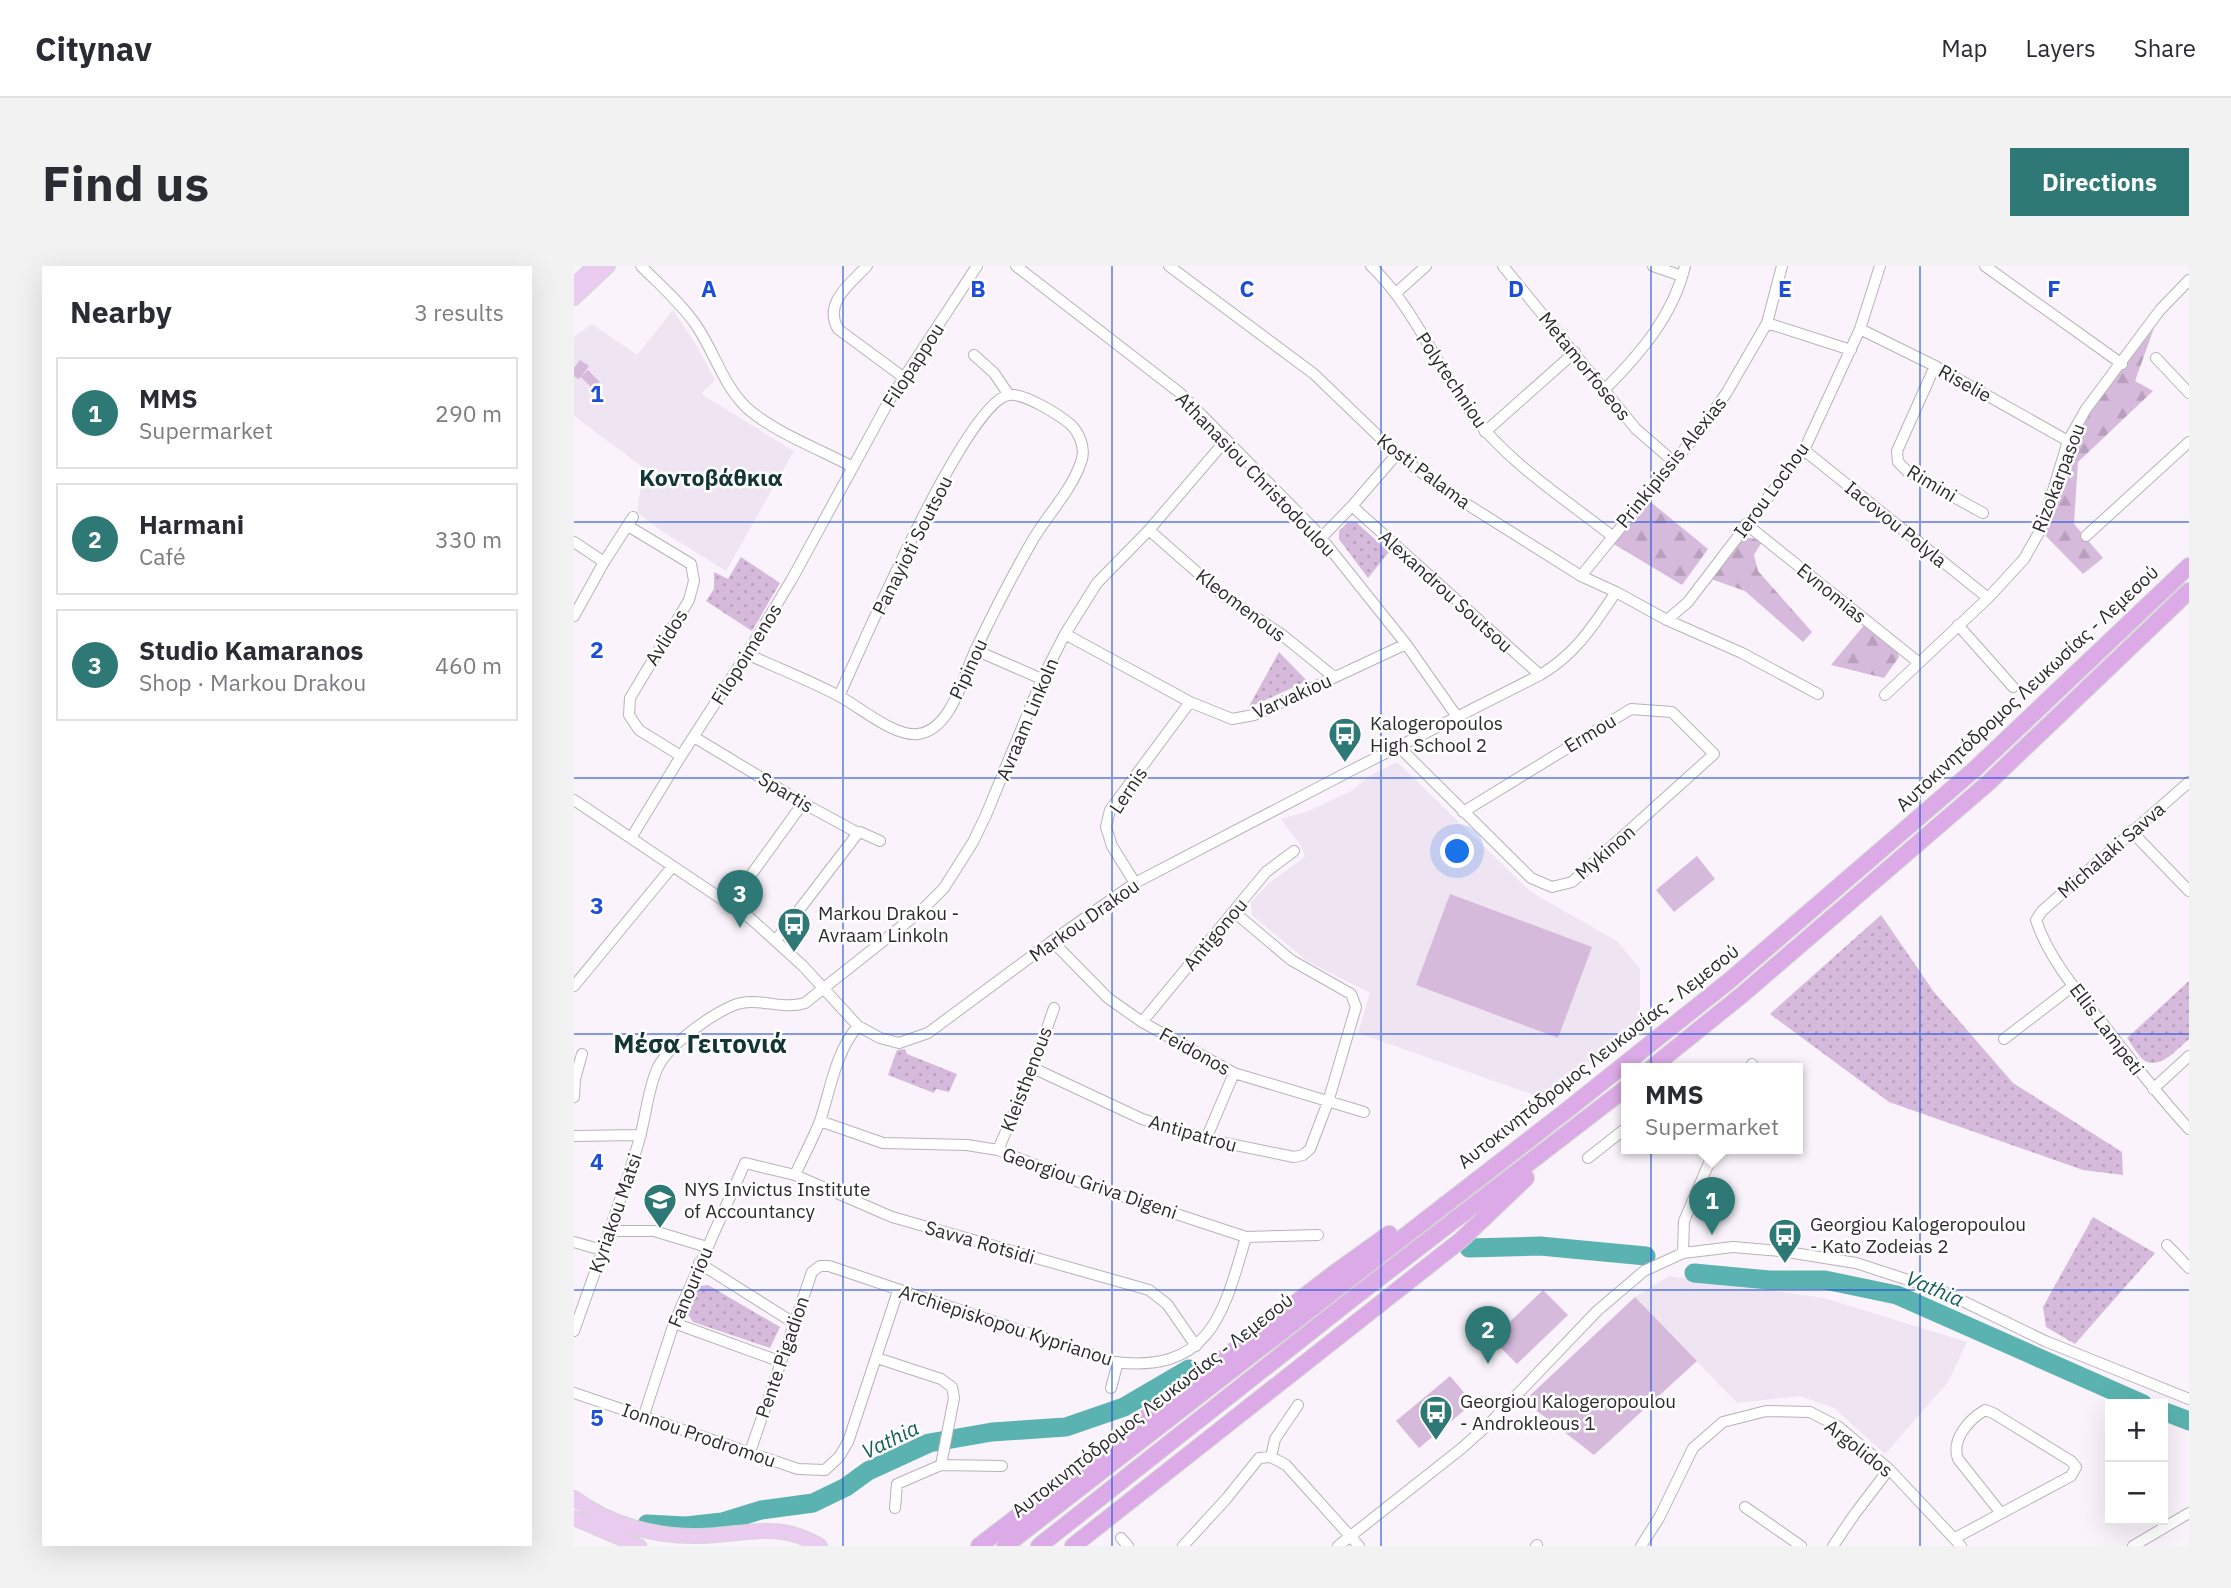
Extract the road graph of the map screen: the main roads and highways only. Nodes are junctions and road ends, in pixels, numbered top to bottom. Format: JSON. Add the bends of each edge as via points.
{"nodes":[{"id":1,"x":595,"y":266,"type":"edge"},
{"id":2,"x":608,"y":266,"type":"edge"},
{"id":3,"x":574,"y":285,"type":"edge"},
{"id":4,"x":574,"y":298,"type":"edge"},
{"id":5,"x":2189,"y":566,"type":"edge"},
{"id":6,"x":2189,"y":591,"type":"edge"},
{"id":7,"x":2189,"y":605,"type":"edge"},
{"id":8,"x":1988,"y":783,"type":"junction"},
{"id":9,"x":1626,"y":1063,"type":"edge"},
{"id":10,"x":1657,"y":1063,"type":"edge"},
{"id":11,"x":1621,"y":1067,"type":"edge"},
{"id":12,"x":1621,"y":1092,"type":"edge"},
{"id":13,"x":1566,"y":1111,"type":"junction"},
{"id":14,"x":1578,"y":1127,"type":"junction"},
{"id":15,"x":574,"y":1498,"type":"edge"},
{"id":16,"x":574,"y":1518,"type":"edge"},
{"id":17,"x":639,"y":1546,"type":"edge"},
{"id":18,"x":820,"y":1546,"type":"edge"},
{"id":19,"x":979,"y":1546,"type":"edge"},
{"id":20,"x":1005,"y":1546,"type":"edge"},
{"id":21,"x":1039,"y":1546,"type":"edge"},
{"id":22,"x":1073,"y":1546,"type":"edge"}],
"edges":[{"from":1,"to":3,"type":"main road"},
{"from":2,"to":4,"type":"main road"},
{"from":5,"to":9,"type":"highway","name":"Αυτοκινητόδρομος Λευκωσίας - Λεμεσού","via":[[1965,778]]},
{"from":6,"to":8,"type":"highway","name":"Αυτοκινητόδρομος Λευκωσίας - Λεμεσού"},
{"from":7,"to":8,"type":"highway"},
{"from":8,"to":10,"type":"highway","name":"Αυτοκινητόδρομος Λευκωσίας - Λεμεσού"},
{"from":11,"to":13,"type":"highway","name":"Αυτοκινητόδρομος Λευκωσίας - Λεμεσού"},
{"from":12,"to":14,"type":"highway","name":"Αυτοκινητόδρομος Λευκωσίας - Λεμεσού"},
{"from":13,"to":19,"type":"highway","via":[[1336,1272]]},
{"from":13,"to":20,"type":"highway","name":"Αυτοκινητόδρομος Λευκωσίας - Λεμεσού"},
{"from":14,"to":21,"type":"highway","name":"Αυτοκινητόδρομος Λευκωσίας - Λεμεσού"},
{"from":14,"to":22,"type":"highway","via":[[1461,1240]]},
{"from":15,"to":18,"type":"main road","via":[[599,1514],[663,1536],[780,1530]]},
{"from":16,"to":17,"type":"main road"}]}
